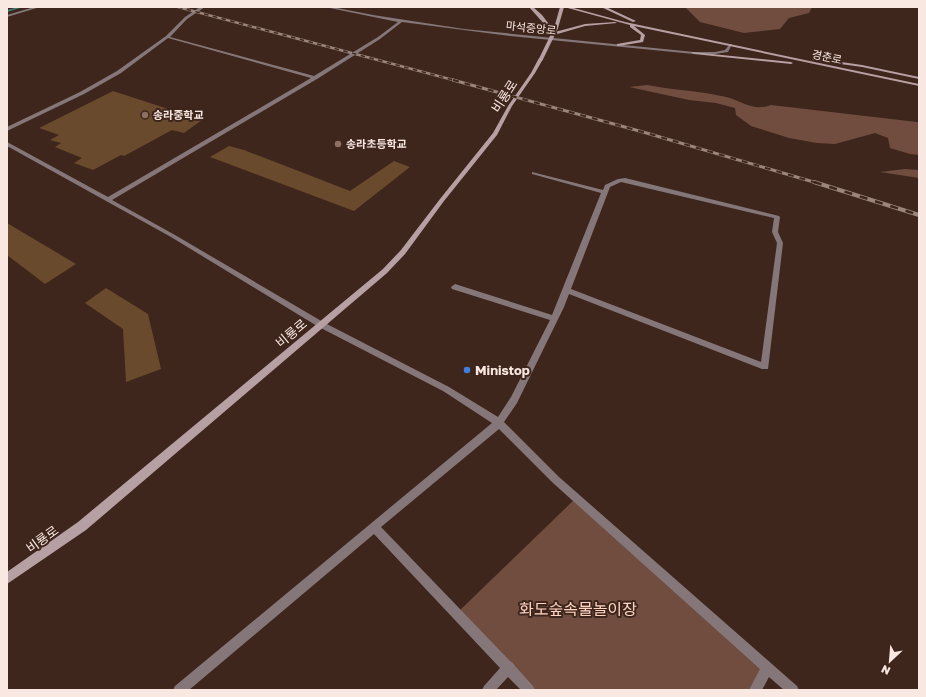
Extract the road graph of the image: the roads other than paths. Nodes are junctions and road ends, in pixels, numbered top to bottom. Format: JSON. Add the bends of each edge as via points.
{"nodes":[{"id":1,"x":38,"y":7,"type":"edge"},
{"id":2,"x":202,"y":7,"type":"edge"},
{"id":3,"x":328,"y":7,"type":"edge"},
{"id":4,"x":531,"y":7,"type":"edge"},
{"id":5,"x":562,"y":7,"type":"edge"},
{"id":6,"x":566,"y":7,"type":"edge"},
{"id":7,"x":603,"y":7,"type":"edge"},
{"id":8,"x":7,"y":16,"type":"edge"},
{"id":9,"x":400,"y":22,"type":"junction"},
{"id":10,"x":624,"y":22,"type":"junction"},
{"id":11,"x":647,"y":28,"type":"junction"},
{"id":12,"x":554,"y":34,"type":"junction"},
{"id":13,"x":167,"y":37,"type":"junction"},
{"id":14,"x":618,"y":45,"type":"junction"},
{"id":15,"x":731,"y":45,"type":"junction"},
{"id":16,"x":694,"y":53,"type":"junction"},
{"id":17,"x":832,"y":68,"type":"junction"},
{"id":18,"x":315,"y":78,"type":"junction"},
{"id":19,"x":919,"y":78,"type":"edge"},
{"id":20,"x":919,"y":85,"type":"edge"},
{"id":21,"x":7,"y":129,"type":"edge"},
{"id":22,"x":7,"y":144,"type":"edge"},
{"id":23,"x":534,"y":173,"type":"dead end"},
{"id":24,"x":605,"y":192,"type":"junction"},
{"id":25,"x":109,"y":199,"type":"junction"},
{"id":26,"x":455,"y":287,"type":"dead end"},
{"id":27,"x":566,"y":290,"type":"junction"},
{"id":28,"x":554,"y":318,"type":"junction"},
{"id":29,"x":320,"y":324,"type":"junction"},
{"id":30,"x":499,"y":423,"type":"junction"},
{"id":31,"x":374,"y":527,"type":"junction"},
{"id":32,"x":7,"y":579,"type":"edge"},
{"id":33,"x":509,"y":668,"type":"junction"},
{"id":34,"x":768,"y":668,"type":"junction"},
{"id":35,"x":179,"y":690,"type":"edge"},
{"id":36,"x":488,"y":690,"type":"edge"},
{"id":37,"x":529,"y":690,"type":"edge"},
{"id":38,"x":756,"y":690,"type":"edge"},
{"id":39,"x":793,"y":690,"type":"edge"}],
"edges":[{"from":1,"to":8,"type":"street"},
{"from":2,"to":13,"type":"street","via":[[186,18]]},
{"from":3,"to":9,"type":"street","name":"마석중앙로"},
{"from":4,"to":12,"type":"street","via":[[542,16],[544,23]]},
{"from":5,"to":12,"type":"street","name":"비룡로","bridge":true},
{"from":6,"to":10,"type":"street","name":"경춘로"},
{"from":7,"to":11,"type":"street"},
{"from":9,"to":14,"type":"street","name":"마석중앙로"},
{"from":9,"to":18,"type":"street"},
{"from":10,"to":11,"type":"street","name":"경춘로"},
{"from":10,"to":12,"type":"street","via":[[585,25]]},
{"from":10,"to":14,"type":"street","via":[[643,35],[642,41]]},
{"from":11,"to":15,"type":"street","name":"경춘로"},
{"from":12,"to":29,"type":"street","name":"비룡로","bridge":true,"via":[[495,134],[403,252],[385,271]]},
{"from":13,"to":18,"type":"street"},
{"from":13,"to":21,"type":"street","via":[[99,84]]},
{"from":14,"to":16,"type":"street","name":"마석중앙로"},
{"from":15,"to":16,"type":"street","name":"마석중앙로","via":[[726,51]]},
{"from":15,"to":17,"type":"street","name":"경춘로"},
{"from":15,"to":19,"type":"street","name":"경춘로"},
{"from":16,"to":17,"type":"street"},
{"from":17,"to":20,"type":"street","name":"경춘로"},
{"from":18,"to":25,"type":"street"},
{"from":22,"to":25,"type":"street"},
{"from":23,"to":24,"type":"street"},
{"from":24,"to":27,"type":"street"},
{"from":24,"to":27,"type":"street","via":[[607,186],[625,180],[777,217],[775,232],[780,243],[765,367]]},
{"from":25,"to":29,"type":"street"},
{"from":26,"to":28,"type":"street"},
{"from":27,"to":28,"type":"street"},
{"from":28,"to":30,"type":"street","via":[[514,400]]},
{"from":29,"to":30,"type":"street","via":[[446,389]]},
{"from":29,"to":32,"type":"street","name":"비룡로","via":[[82,526]]},
{"from":30,"to":31,"type":"street"},
{"from":30,"to":34,"type":"street","via":[[556,480]]},
{"from":31,"to":33,"type":"street"},
{"from":31,"to":35,"type":"street"},
{"from":33,"to":36,"type":"street"},
{"from":33,"to":37,"type":"street"},
{"from":34,"to":38,"type":"street"},
{"from":34,"to":39,"type":"street"}]}
